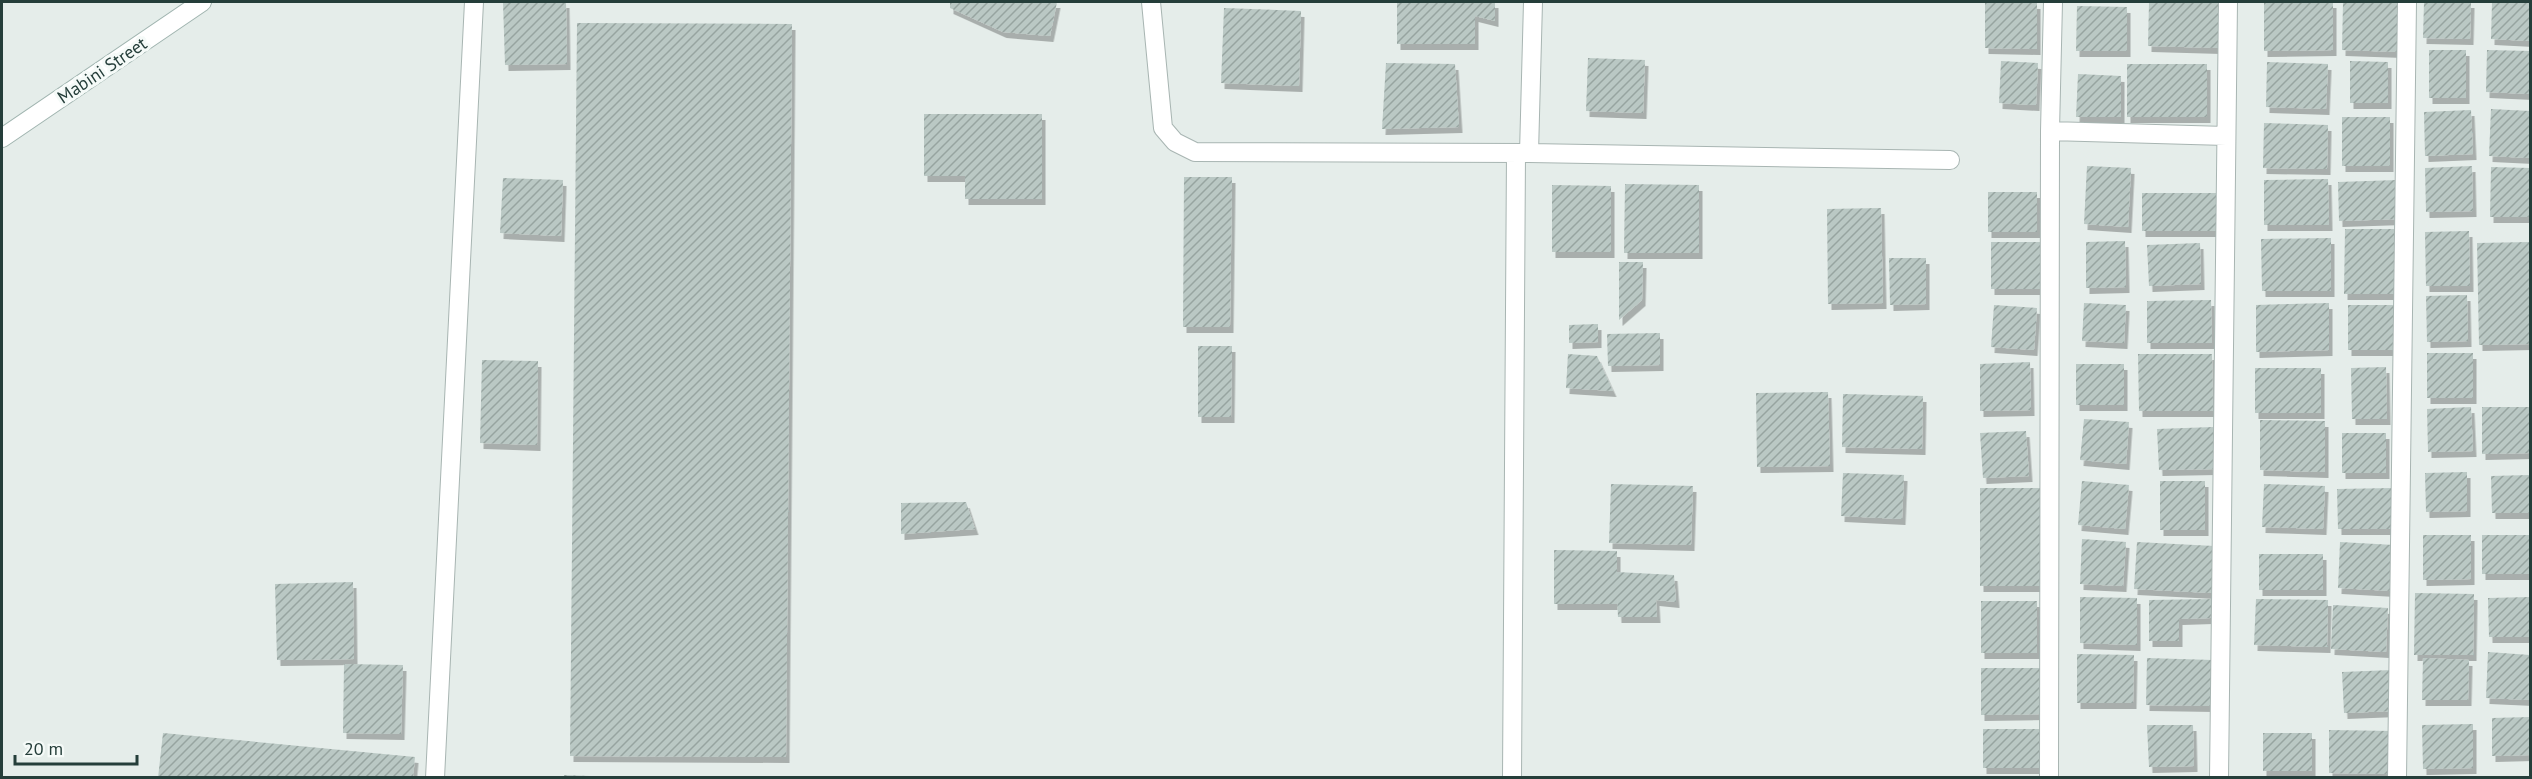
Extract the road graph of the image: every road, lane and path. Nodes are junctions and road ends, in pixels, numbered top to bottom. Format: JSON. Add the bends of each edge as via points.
{"nodes":[{"id":1,"x":202,"y":2,"type":"edge"},
{"id":2,"x":474,"y":2,"type":"edge"},
{"id":3,"x":1151,"y":2,"type":"edge"},
{"id":4,"x":1533,"y":2,"type":"edge"},
{"id":5,"x":2053,"y":2,"type":"edge"},
{"id":6,"x":2228,"y":2,"type":"edge"},
{"id":7,"x":2407,"y":2,"type":"edge"},
{"id":8,"x":2050,"y":131,"type":"junction"},
{"id":9,"x":2226,"y":136,"type":"junction"},
{"id":10,"x":2,"y":138,"type":"edge"},
{"id":11,"x":1522,"y":153,"type":"junction"},
{"id":12,"x":1950,"y":160,"type":"dead end"},
{"id":13,"x":435,"y":777,"type":"edge"},
{"id":14,"x":1512,"y":777,"type":"edge"},
{"id":15,"x":2049,"y":777,"type":"edge"},
{"id":16,"x":2219,"y":777,"type":"edge"},
{"id":17,"x":2397,"y":777,"type":"edge"}],
"edges":[{"from":1,"to":10,"type":"street","name":"Mabini Street"},
{"from":2,"to":13,"type":"street"},
{"from":3,"to":11,"type":"street","via":[[1163,128],[1175,142],[1195,152]]},
{"from":4,"to":11,"type":"street"},
{"from":5,"to":8,"type":"street"},
{"from":6,"to":9,"type":"street"},
{"from":7,"to":17,"type":"street"},
{"from":8,"to":9,"type":"street"},
{"from":8,"to":15,"type":"street"},
{"from":9,"to":16,"type":"street"},
{"from":11,"to":12,"type":"street"},
{"from":11,"to":14,"type":"street"}]}
